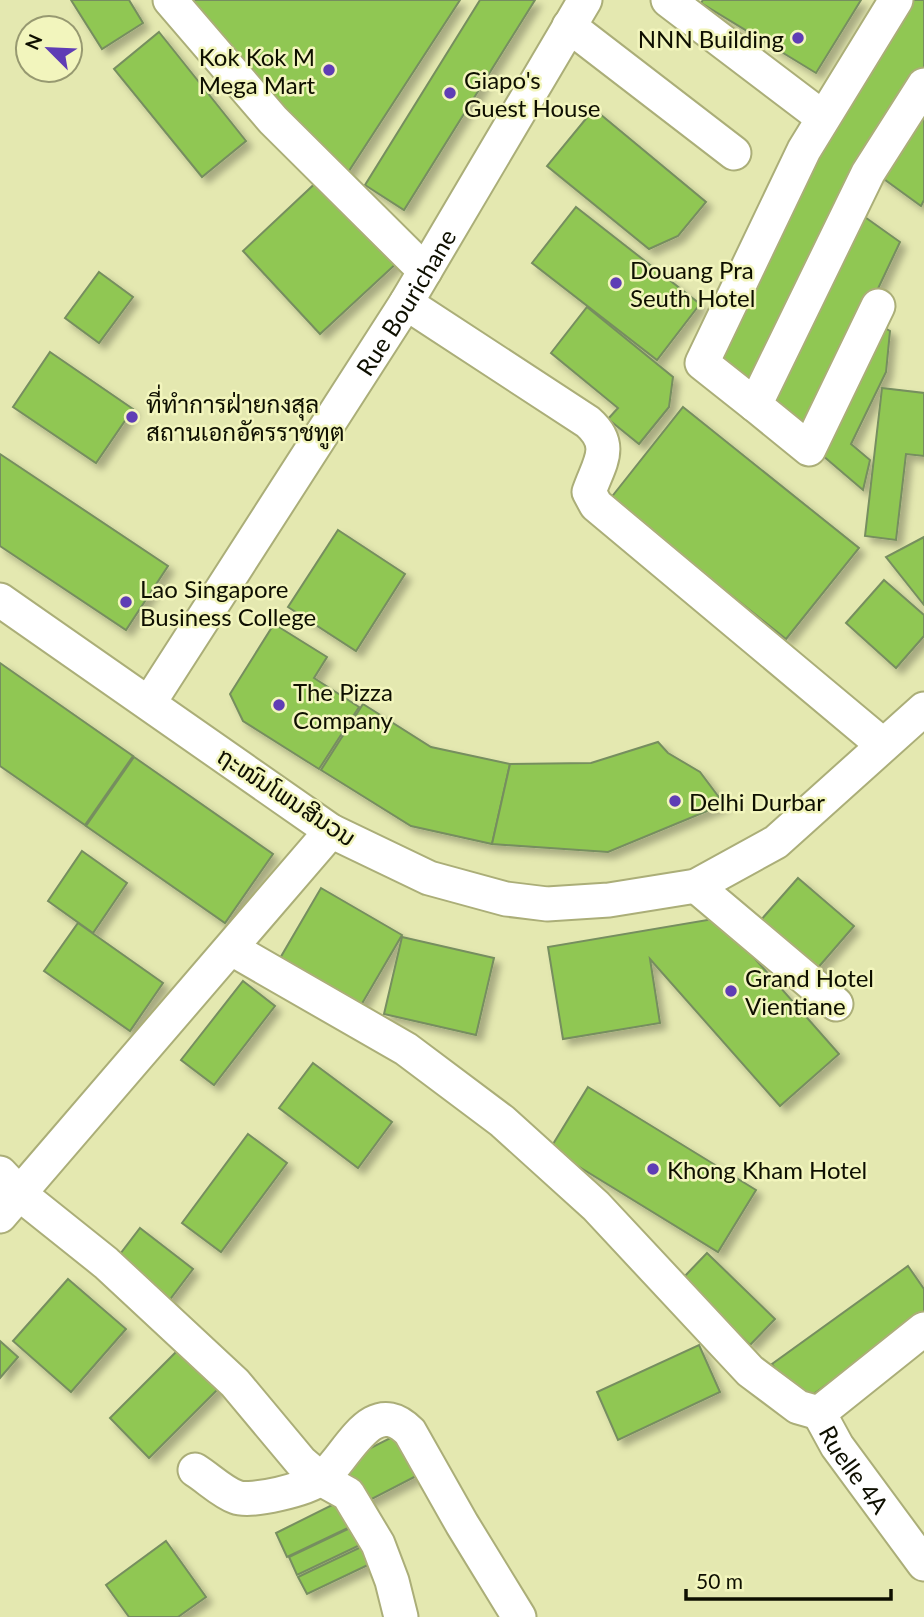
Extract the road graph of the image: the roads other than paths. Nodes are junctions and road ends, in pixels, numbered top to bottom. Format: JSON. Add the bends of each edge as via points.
{"nodes":[{"id":1,"x":170,"y":0,"type":"edge"},
{"id":2,"x":668,"y":0,"type":"edge"},
{"id":3,"x":896,"y":0,"type":"edge"},
{"id":4,"x":577,"y":13,"type":"edge"},
{"id":5,"x":924,"y":85,"type":"edge"},
{"id":6,"x":822,"y":117,"type":"junction"},
{"id":7,"x":734,"y":153,"type":"dead end"},
{"id":8,"x":425,"y":271,"type":"junction"},
{"id":9,"x":406,"y":303,"type":"junction"},
{"id":10,"x":878,"y":306,"type":"dead end"},
{"id":11,"x":755,"y":405,"type":"junction"},
{"id":12,"x":0,"y":600,"type":"edge"},
{"id":13,"x":149,"y":703,"type":"junction"},
{"id":14,"x":924,"y":709,"type":"edge"},
{"id":15,"x":883,"y":745,"type":"junction"},
{"id":16,"x":331,"y":831,"type":"junction"},
{"id":17,"x":696,"y":886,"type":"junction"},
{"id":18,"x":232,"y":949,"type":"junction"},
{"id":19,"x":836,"y":1004,"type":"dead end"},
{"id":20,"x":7,"y":1195,"type":"edge"},
{"id":21,"x":924,"y":1329,"type":"edge"},
{"id":22,"x":819,"y":1413,"type":"junction"},
{"id":23,"x":195,"y":1469,"type":"dead end"},
{"id":24,"x":321,"y":1479,"type":"junction"},
{"id":25,"x":920,"y":1549,"type":"edge"},
{"id":26,"x":401,"y":1617,"type":"edge"},
{"id":27,"x":519,"y":1617,"type":"edge"}],
"edges":[{"from":1,"to":8,"type":"street","via":[[273,120]]},
{"from":2,"to":6,"type":"street"},
{"from":3,"to":6,"type":"street"},
{"from":4,"to":7,"type":"street"},
{"from":4,"to":8,"type":"street","name":"Rue Bourichane"},
{"from":5,"to":11,"type":"street","via":[[868,173]]},
{"from":6,"to":11,"type":"street","via":[[702,363]]},
{"from":8,"to":9,"type":"street","name":"Rue Bourichane"},
{"from":9,"to":13,"type":"street","name":"Rue Bourichane"},
{"from":9,"to":15,"type":"street","via":[[595,427],[605,448],[589,492],[596,505]]},
{"from":10,"to":11,"type":"street","via":[[808,449]]},
{"from":12,"to":13,"type":"street","name":"ຖະໜົນໂພນສີນວນ"},
{"from":13,"to":16,"type":"street","name":"ຖະໜົນໂພນສີນວນ"},
{"from":14,"to":15,"type":"street","name":"ຖະໜົນໂພນສີນວນ"},
{"from":15,"to":17,"type":"street","name":"ຖະໜົນໂພນສີນວນ","via":[[776,842]]},
{"from":16,"to":17,"type":"street","name":"ຖະໜົນໂພນສີນວນ","via":[[429,878],[506,899],[585,902]]},
{"from":16,"to":18,"type":"street"},
{"from":17,"to":19,"type":"street"},
{"from":18,"to":20,"type":"street"},
{"from":18,"to":22,"type":"street","via":[[406,1049],[502,1121],[596,1206],[750,1371],[797,1407]]},
{"from":20,"to":24,"type":"street","via":[[106,1263],[235,1383]]},
{"from":21,"to":22,"type":"street","name":"Ruelle 4A"},
{"from":22,"to":25,"type":"street","name":"Ruelle 4A","via":[[837,1446]]},
{"from":23,"to":24,"type":"street","via":[[236,1498],[257,1500]]},
{"from":24,"to":26,"type":"street","via":[[348,1494],[378,1544]]},
{"from":24,"to":27,"type":"street","via":[[345,1448],[376,1422],[390,1418],[400,1422]]}]}
